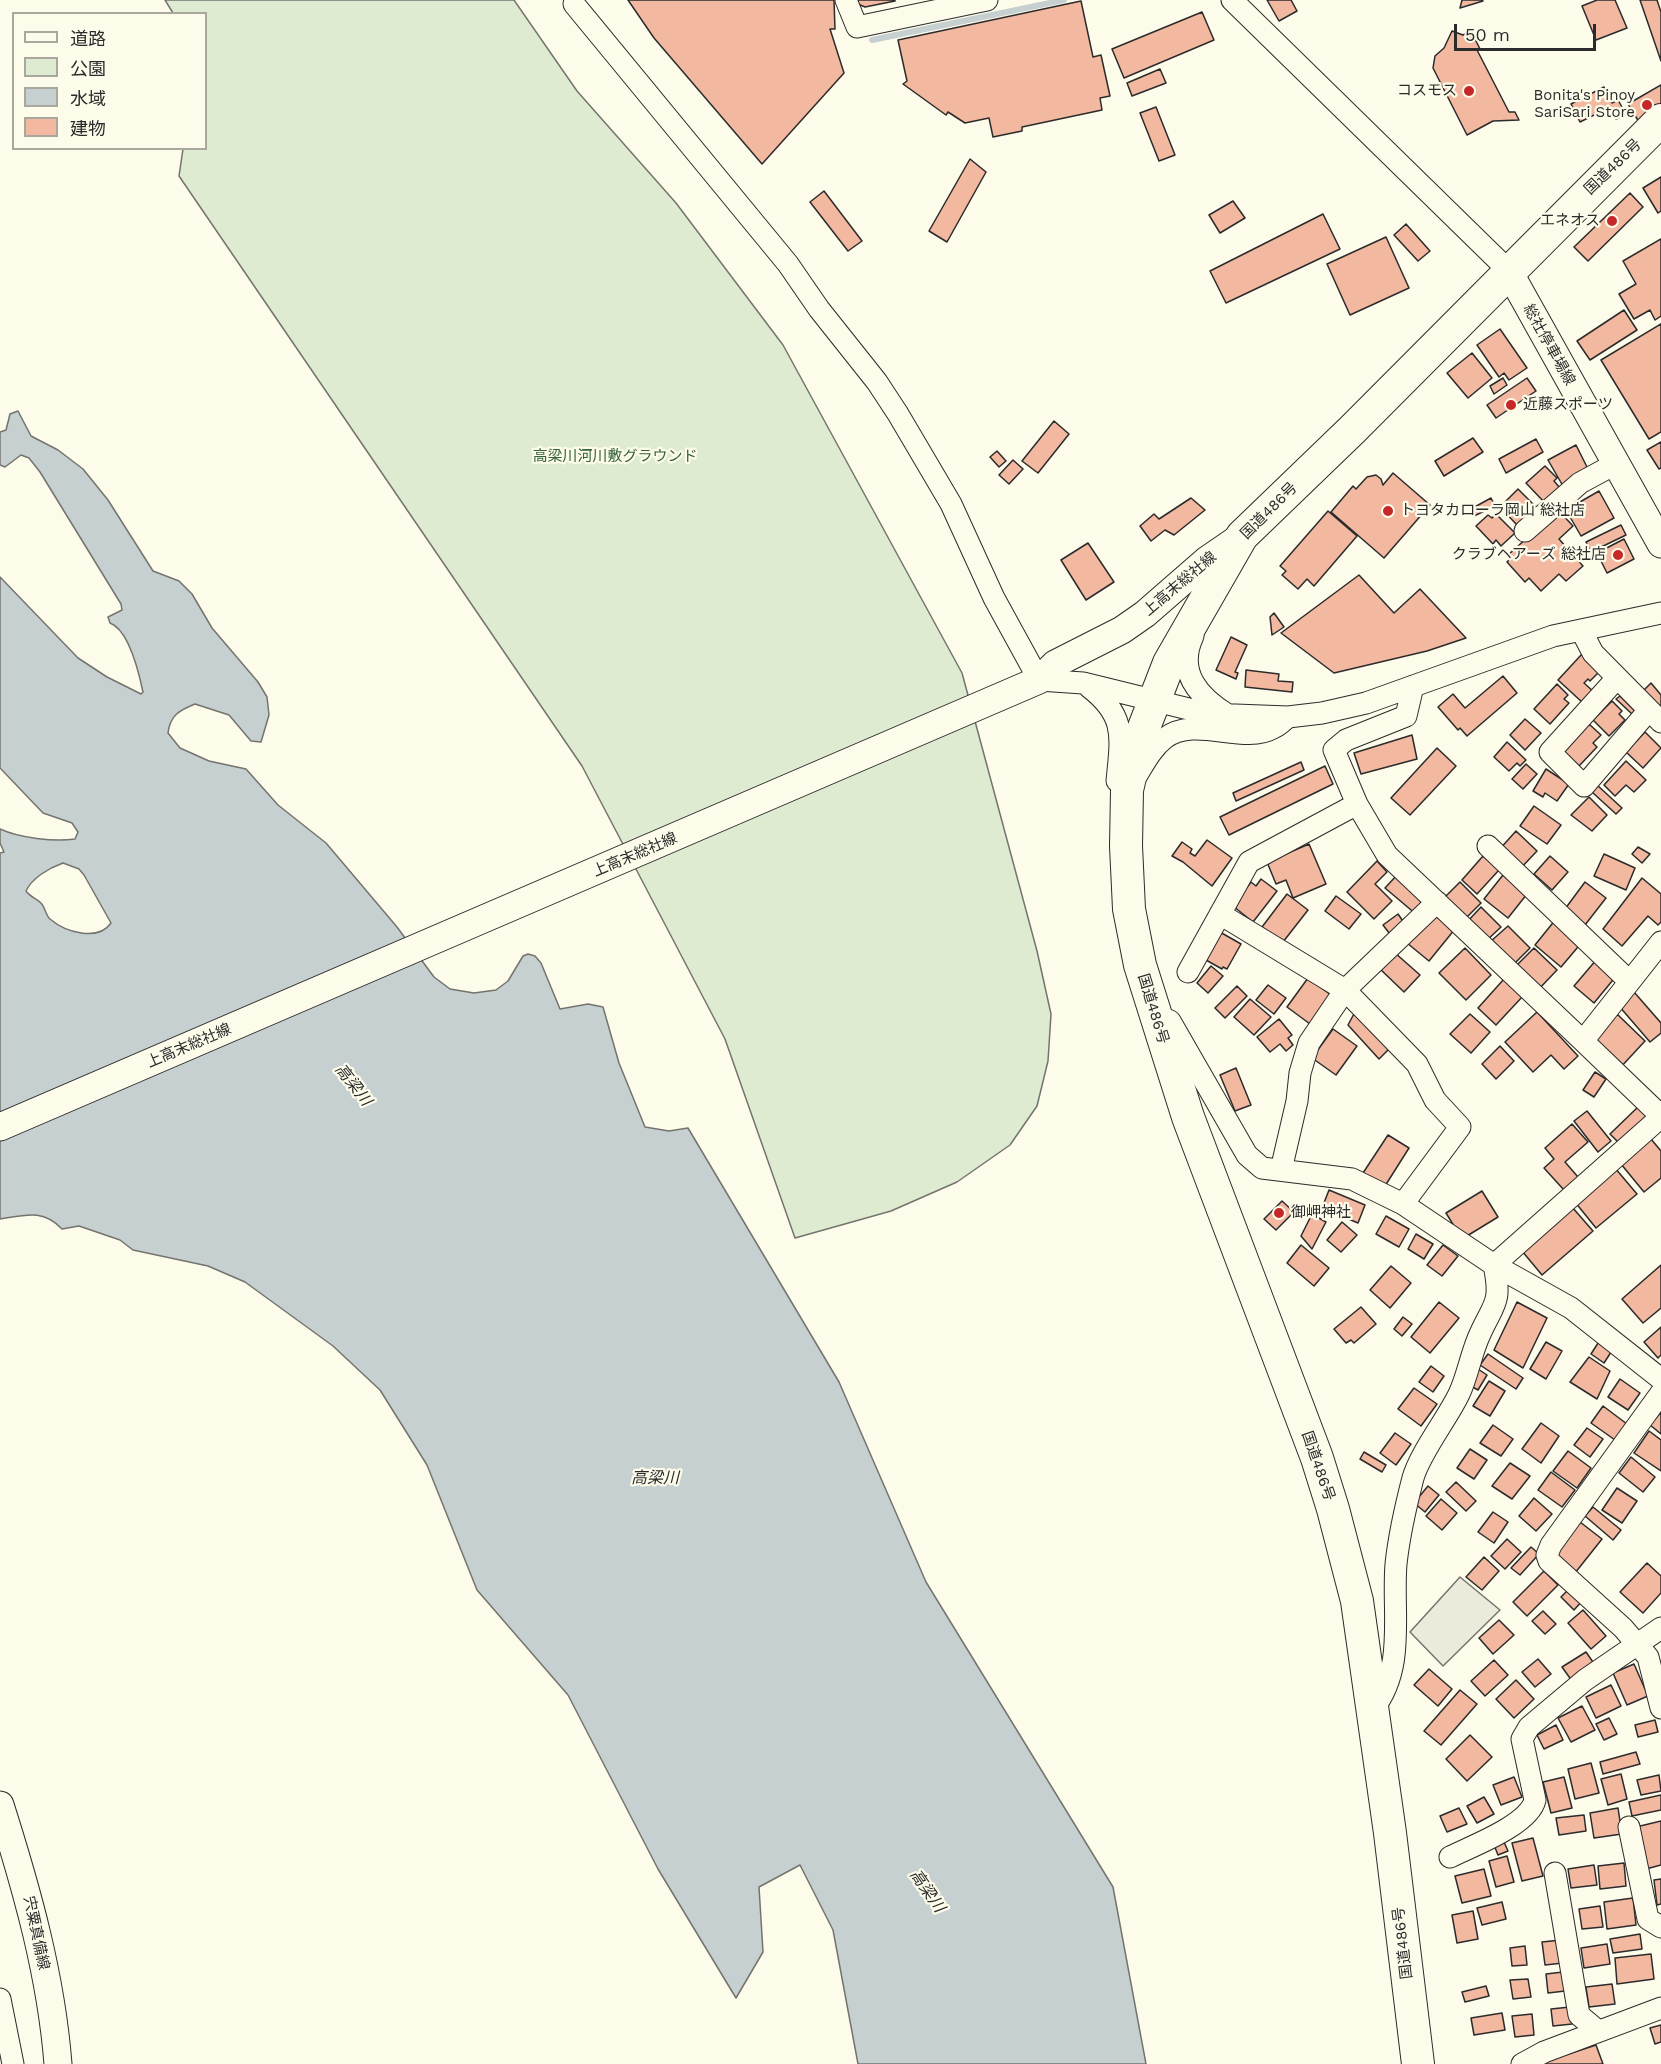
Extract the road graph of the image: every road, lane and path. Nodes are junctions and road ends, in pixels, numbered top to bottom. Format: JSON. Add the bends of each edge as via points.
{"nodes":[{"id":1,"x":846,"y":0,"type":"edge"},
{"id":2,"x":987,"y":0,"type":"edge"},
{"id":3,"x":1232,"y":0,"type":"edge"},
{"id":4,"x":574,"y":4,"type":"dead end"},
{"id":5,"x":1661,"y":120,"type":"edge"},
{"id":6,"x":1508,"y":270,"type":"junction"},
{"id":7,"x":1615,"y":465,"type":"junction"},
{"id":8,"x":1525,"y":531,"type":"dead end"},
{"id":9,"x":1242,"y":536,"type":"junction"},
{"id":10,"x":1661,"y":544,"type":"edge"},
{"id":11,"x":1202,"y":601,"type":"junction"},
{"id":12,"x":1661,"y":613,"type":"edge"},
{"id":13,"x":1581,"y":630,"type":"junction"},
{"id":14,"x":1617,"y":678,"type":"junction"},
{"id":15,"x":1040,"y":680,"type":"junction"},
{"id":16,"x":1083,"y":683,"type":"junction"},
{"id":17,"x":1413,"y":686,"type":"junction"},
{"id":18,"x":1153,"y":701,"type":"junction"},
{"id":19,"x":1230,"y":716,"type":"junction"},
{"id":20,"x":1655,"y":716,"type":"edge"},
{"id":21,"x":1288,"y":717,"type":"junction"},
{"id":22,"x":1127,"y":790,"type":"junction"},
{"id":23,"x":1357,"y":804,"type":"junction"},
{"id":24,"x":1125,"y":835,"type":"junction"},
{"id":25,"x":1488,"y":846,"type":"dead end"},
{"id":26,"x":1437,"y":902,"type":"junction"},
{"id":27,"x":1220,"y":914,"type":"junction"},
{"id":28,"x":1659,"y":950,"type":"edge"},
{"id":29,"x":1188,"y":972,"type":"dead end"},
{"id":30,"x":1629,"y":981,"type":"junction"},
{"id":31,"x":1345,"y":990,"type":"junction"},
{"id":32,"x":1154,"y":1015,"type":"junction"},
{"id":33,"x":1583,"y":1041,"type":"junction"},
{"id":34,"x":1661,"y":1116,"type":"edge"},
{"id":35,"x":0,"y":1127,"type":"edge"},
{"id":36,"x":1281,"y":1170,"type":"junction"},
{"id":37,"x":1402,"y":1204,"type":"junction"},
{"id":38,"x":1494,"y":1265,"type":"junction"},
{"id":39,"x":1661,"y":1379,"type":"edge"},
{"id":40,"x":1661,"y":1392,"type":"edge"},
{"id":41,"x":1661,"y":1628,"type":"edge"},
{"id":42,"x":1637,"y":1645,"type":"junction"},
{"id":43,"x":1661,"y":1708,"type":"edge"},
{"id":44,"x":1373,"y":1709,"type":"junction"},
{"id":45,"x":0,"y":1805,"type":"edge"},
{"id":46,"x":1629,"y":1827,"type":"dead end"},
{"id":47,"x":1450,"y":1857,"type":"dead end"},
{"id":48,"x":1555,"y":1873,"type":"dead end"},
{"id":49,"x":1661,"y":1927,"type":"edge"},
{"id":50,"x":0,"y":1999,"type":"edge"},
{"id":51,"x":1661,"y":2008,"type":"edge"},
{"id":52,"x":1598,"y":2031,"type":"junction"},
{"id":53,"x":4,"y":2040,"type":"edge"},
{"id":54,"x":8,"y":2064,"type":"edge"},
{"id":55,"x":13,"y":2064,"type":"edge"},
{"id":56,"x":57,"y":2064,"type":"edge"},
{"id":57,"x":1418,"y":2064,"type":"edge"},
{"id":58,"x":1522,"y":2064,"type":"edge"}],
"edges":[{"from":1,"to":2,"type":"street","via":[[857,27]]},
{"from":3,"to":6,"type":"street"},
{"from":4,"to":15,"type":"street","via":[[788,264],[877,382],[951,504],[994,598]]},
{"from":5,"to":6,"type":"highway","name":"国道486号"},
{"from":6,"to":7,"type":"main road","name":"総社停車場線"},
{"from":6,"to":9,"type":"highway","name":"国道486号"},
{"from":7,"to":8,"type":"street","via":[[1580,483]]},
{"from":7,"to":10,"type":"main road","name":"総社停車場線"},
{"from":9,"to":11,"type":"highway","name":"国道486号"},
{"from":9,"to":15,"type":"main road","name":"上高末総社線","via":[[1207,560],[1145,614],[1055,664]]},
{"from":11,"to":18,"type":"highway","name":"国道486号"},
{"from":11,"to":19,"type":"street","via":[[1188,647],[1187,668],[1198,691]]},
{"from":12,"to":13,"type":"street"},
{"from":13,"to":14,"type":"street","via":[[1593,653]]},
{"from":13,"to":17,"type":"street"},
{"from":14,"to":20,"type":"street"},
{"from":14,"to":20,"type":"street","via":[[1550,752],[1584,786]]},
{"from":15,"to":16,"type":"street"},
{"from":15,"to":35,"type":"main road","name":"上高末総社線"},
{"from":16,"to":18,"type":"street"},
{"from":16,"to":24,"type":"street","via":[[1104,698],[1120,726],[1114,810]]},
{"from":17,"to":21,"type":"street","via":[[1351,706]]},
{"from":17,"to":23,"type":"street","via":[[1406,716],[1346,740],[1334,750]]},
{"from":18,"to":19,"type":"street"},
{"from":18,"to":22,"type":"highway","name":"国道486号"},
{"from":19,"to":21,"type":"street"},
{"from":21,"to":22,"type":"street","via":[[1272,729],[1255,733],[1197,729],[1167,736],[1155,747]]},
{"from":22,"to":24,"type":"highway","name":"国道486号"},
{"from":23,"to":26,"type":"street","via":[[1387,855]]},
{"from":23,"to":27,"type":"street","via":[[1249,862]]},
{"from":24,"to":32,"type":"highway","name":"国道486号","via":[[1133,935]]},
{"from":25,"to":30,"type":"street"},
{"from":26,"to":31,"type":"street"},
{"from":26,"to":33,"type":"street"},
{"from":27,"to":29,"type":"street"},
{"from":27,"to":31,"type":"street"},
{"from":28,"to":30,"type":"street"},
{"from":30,"to":33,"type":"street"},
{"from":31,"to":36,"type":"street","via":[[1309,1043]]},
{"from":31,"to":37,"type":"street","via":[[1417,1064],[1435,1100],[1460,1126]]},
{"from":32,"to":36,"type":"street","via":[[1170,1020],[1247,1155],[1262,1168]]},
{"from":32,"to":44,"type":"highway","name":"国道486号","via":[[1188,1117],[1317,1458],[1357,1601]]},
{"from":33,"to":34,"type":"street"},
{"from":34,"to":38,"type":"street"},
{"from":36,"to":37,"type":"street","via":[[1352,1179]]},
{"from":37,"to":38,"type":"street"},
{"from":38,"to":39,"type":"street","via":[[1571,1308]]},
{"from":38,"to":44,"type":"street","via":[[1498,1282],[1496,1307],[1480,1333],[1460,1393],[1414,1477],[1396,1565],[1397,1631],[1392,1665],[1383,1697]]},
{"from":40,"to":42,"type":"street","via":[[1547,1555]]},
{"from":41,"to":42,"type":"street"},
{"from":42,"to":43,"type":"street","via":[[1648,1657]]},
{"from":42,"to":47,"type":"street","via":[[1586,1680],[1524,1733],[1534,1806],[1513,1825]]},
{"from":44,"to":57,"type":"highway","name":"国道486号"},
{"from":45,"to":56,"type":"main road","name":"宍粟真備線","via":[[31,1904],[54,2019]]},
{"from":46,"to":49,"type":"street","via":[[1648,1919]]},
{"from":48,"to":52,"type":"street","via":[[1579,2015]]},
{"from":50,"to":53,"type":"street"},
{"from":51,"to":52,"type":"street"},
{"from":52,"to":58,"type":"street"},
{"from":53,"to":54,"type":"street"},
{"from":53,"to":55,"type":"street"}]}
